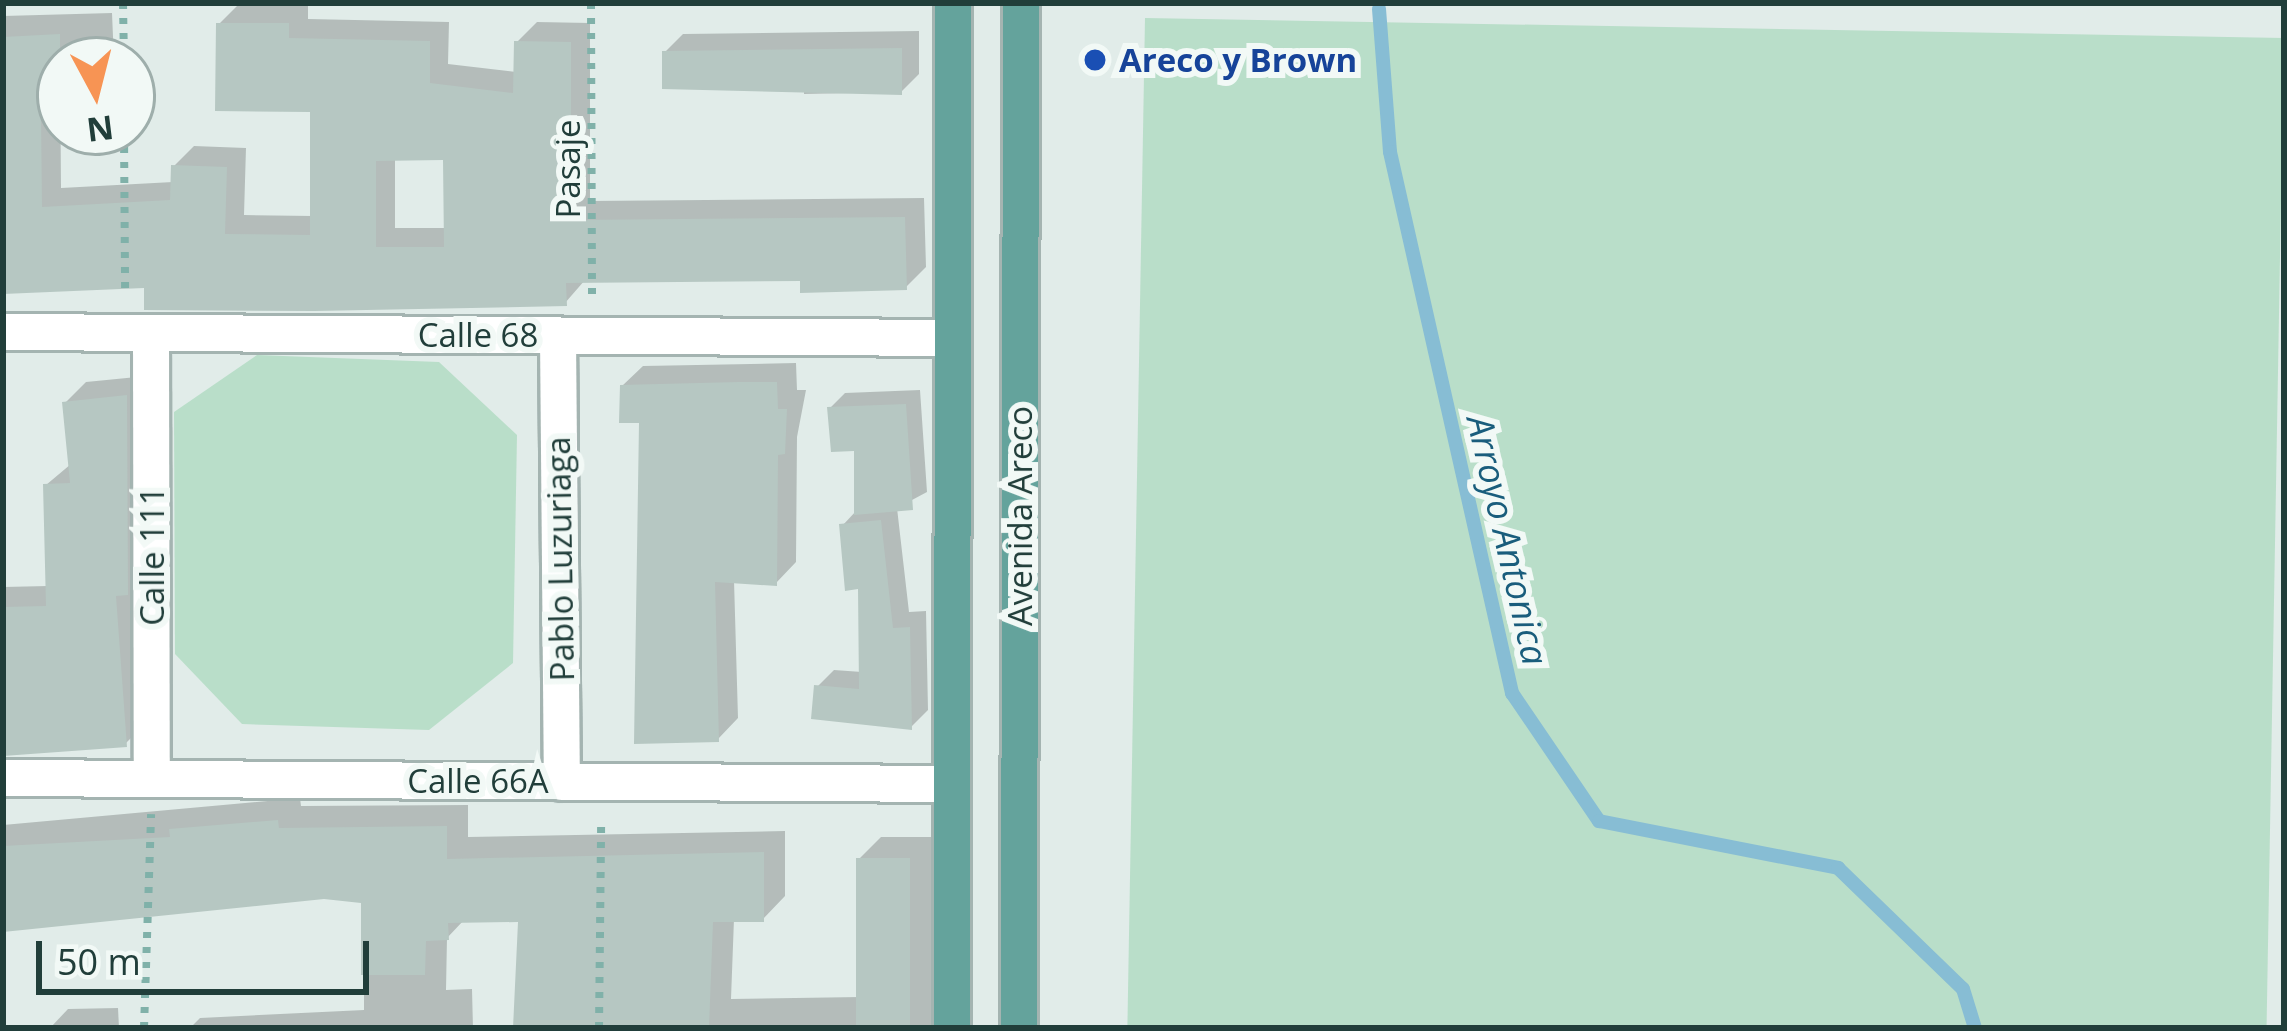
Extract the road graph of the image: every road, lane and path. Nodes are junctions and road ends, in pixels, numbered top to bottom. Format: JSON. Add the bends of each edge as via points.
{"nodes":[{"id":1,"x":123,"y":3,"type":"edge"},
{"id":2,"x":591,"y":3,"type":"edge"},
{"id":3,"x":953,"y":3,"type":"edge"},
{"id":4,"x":1021,"y":3,"type":"edge"},
{"id":5,"x":124,"y":36,"type":"edge"},
{"id":6,"x":126,"y":156,"type":"edge"},
{"id":7,"x":3,"y":332,"type":"edge"},
{"id":8,"x":138,"y":333,"type":"junction"},
{"id":9,"x":575,"y":335,"type":"junction"},
{"id":10,"x":952,"y":338,"type":"junction"},
{"id":11,"x":3,"y":778,"type":"edge"},
{"id":12,"x":152,"y":779,"type":"junction"},
{"id":13,"x":562,"y":782,"type":"junction"},
{"id":14,"x":601,"y":782,"type":"junction"},
{"id":15,"x":952,"y":784,"type":"junction"},
{"id":16,"x":144,"y":1028,"type":"edge"},
{"id":17,"x":599,"y":1028,"type":"edge"},
{"id":18,"x":952,"y":1028,"type":"edge"},
{"id":19,"x":1019,"y":1028,"type":"edge"}],
"edges":[{"from":1,"to":5,"type":"path"},
{"from":2,"to":9,"type":"path","name":"Pasaje"},
{"from":3,"to":10,"type":"main road","name":"Avenida Areco"},
{"from":4,"to":19,"type":"main road","name":"Avenida Areco"},
{"from":6,"to":8,"type":"path"},
{"from":7,"to":8,"type":"street","name":"Calle 68"},
{"from":8,"to":9,"type":"street","name":"Calle 68"},
{"from":8,"to":12,"type":"street","name":"Calle 111"},
{"from":9,"to":10,"type":"street","name":"Calle 68"},
{"from":9,"to":13,"type":"street","name":"Pablo Luzuriaga"},
{"from":10,"to":15,"type":"main road","name":"Avenida Areco"},
{"from":11,"to":12,"type":"street","name":"Calle 66A"},
{"from":12,"to":13,"type":"street","name":"Calle 66A"},
{"from":12,"to":16,"type":"path"},
{"from":13,"to":14,"type":"street","name":"Calle 66A"},
{"from":14,"to":15,"type":"street","name":"Calle 66A"},
{"from":14,"to":17,"type":"path"},
{"from":15,"to":18,"type":"main road","name":"Avenida Areco"}]}
